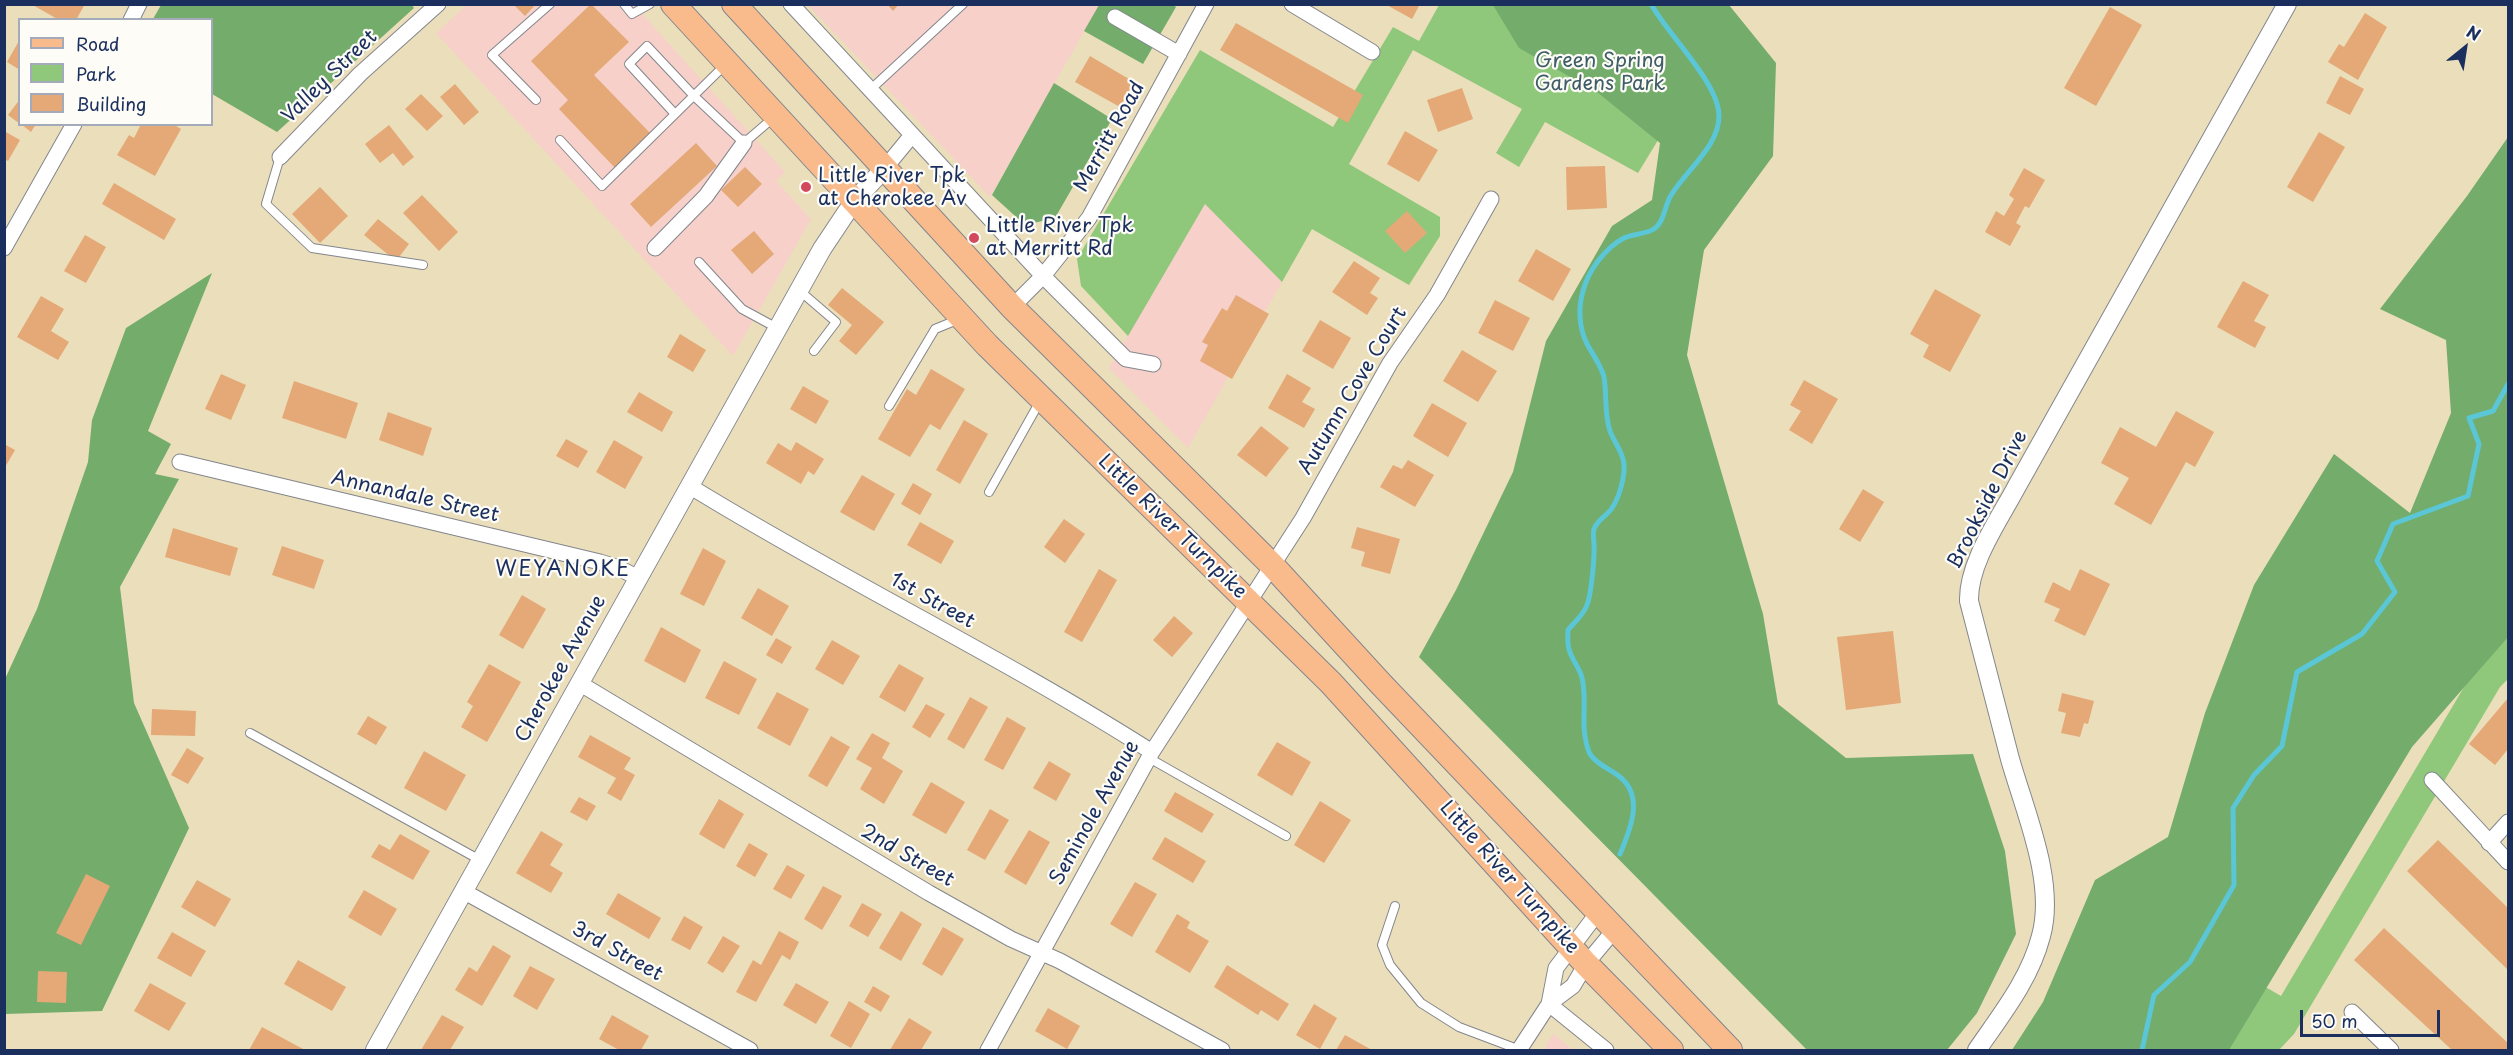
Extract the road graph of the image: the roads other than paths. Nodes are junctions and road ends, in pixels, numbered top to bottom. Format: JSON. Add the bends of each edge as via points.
{"nodes":[{"id":1,"x":139,"y":4,"type":"edge"},
{"id":2,"x":438,"y":4,"type":"edge"},
{"id":3,"x":550,"y":4,"type":"edge"},
{"id":4,"x":624,"y":4,"type":"edge"},
{"id":5,"x":650,"y":4,"type":"edge"},
{"id":6,"x":673,"y":4,"type":"edge"},
{"id":7,"x":734,"y":4,"type":"edge"},
{"id":8,"x":791,"y":4,"type":"edge"},
{"id":9,"x":963,"y":4,"type":"edge"},
{"id":10,"x":1206,"y":4,"type":"edge"},
{"id":11,"x":1292,"y":4,"type":"edge"},
{"id":12,"x":2287,"y":4,"type":"edge"},
{"id":13,"x":1114,"y":17,"type":"dead end"},
{"id":14,"x":132,"y":18,"type":"edge"},
{"id":15,"x":1372,"y":52,"type":"dead end"},
{"id":16,"x":1179,"y":54,"type":"junction"},
{"id":17,"x":727,"y":63,"type":"junction"},
{"id":18,"x":870,"y":90,"type":"junction"},
{"id":19,"x":694,"y":96,"type":"junction"},
{"id":20,"x":536,"y":100,"type":"dead end"},
{"id":21,"x":675,"y":114,"type":"junction"},
{"id":22,"x":775,"y":116,"type":"junction"},
{"id":23,"x":73,"y":126,"type":"edge"},
{"id":24,"x":912,"y":135,"type":"junction"},
{"id":25,"x":560,"y":140,"type":"dead end"},
{"id":26,"x":744,"y":143,"type":"junction"},
{"id":27,"x":280,"y":157,"type":"joint"},
{"id":28,"x":885,"y":168,"type":"junction"},
{"id":29,"x":1491,"y":199,"type":"dead end"},
{"id":30,"x":854,"y":201,"type":"junction"},
{"id":31,"x":655,"y":248,"type":"dead end"},
{"id":32,"x":4,"y":249,"type":"edge"},
{"id":33,"x":699,"y":262,"type":"dead end"},
{"id":34,"x":423,"y":265,"type":"dead end"},
{"id":35,"x":1043,"y":276,"type":"junction"},
{"id":36,"x":799,"y":290,"type":"junction"},
{"id":37,"x":1012,"y":307,"type":"junction"},
{"id":38,"x":961,"y":318,"type":"junction"},
{"id":39,"x":777,"y":328,"type":"junction"},
{"id":40,"x":814,"y":351,"type":"dead end"},
{"id":41,"x":1154,"y":364,"type":"dead end"},
{"id":42,"x":1041,"y":399,"type":"junction"},
{"id":43,"x":889,"y":406,"type":"dead end"},
{"id":44,"x":180,"y":462,"type":"dead end"},
{"id":45,"x":691,"y":487,"type":"junction"},
{"id":46,"x":989,"y":492,"type":"dead end"},
{"id":47,"x":1272,"y":565,"type":"junction"},
{"id":48,"x":638,"y":578,"type":"junction"},
{"id":49,"x":1248,"y":601,"type":"junction"},
{"id":50,"x":579,"y":683,"type":"junction"},
{"id":51,"x":250,"y":733,"type":"dead end"},
{"id":52,"x":1151,"y":755,"type":"junction"},
{"id":53,"x":2432,"y":780,"type":"dead end"},
{"id":54,"x":2508,"y":822,"type":"edge"},
{"id":55,"x":1286,"y":836,"type":"dead end"},
{"id":56,"x":2489,"y":843,"type":"junction"},
{"id":57,"x":480,"y":860,"type":"junction"},
{"id":58,"x":2508,"y":862,"type":"edge"},
{"id":59,"x":463,"y":891,"type":"junction"},
{"id":60,"x":1395,"y":906,"type":"dead end"},
{"id":61,"x":1607,"y":919,"type":"junction"},
{"id":62,"x":1041,"y":953,"type":"junction"},
{"id":63,"x":1579,"y":956,"type":"junction"},
{"id":64,"x":1549,"y":1005,"type":"junction"},
{"id":65,"x":2352,"y":1012,"type":"dead end"},
{"id":66,"x":375,"y":1050,"type":"edge"},
{"id":67,"x":750,"y":1050,"type":"edge"},
{"id":68,"x":988,"y":1050,"type":"edge"},
{"id":69,"x":1222,"y":1050,"type":"edge"},
{"id":70,"x":1519,"y":1050,"type":"edge"},
{"id":71,"x":1606,"y":1050,"type":"edge"},
{"id":72,"x":1671,"y":1050,"type":"edge"},
{"id":73,"x":1731,"y":1050,"type":"edge"},
{"id":74,"x":1977,"y":1050,"type":"edge"},
{"id":75,"x":2391,"y":1050,"type":"edge"}],
"edges":[{"from":1,"to":14,"type":"street"},
{"from":2,"to":27,"type":"street","name":"Valley Street","via":[[352,82]]},
{"from":3,"to":20,"type":"lane","via":[[492,55]]},
{"from":4,"to":5,"type":"lane","via":[[632,14]]},
{"from":6,"to":17,"type":"main road","name":"Little River Turnpike"},
{"from":7,"to":28,"type":"main road","name":"Little River Turnpike"},
{"from":8,"to":18,"type":"street"},
{"from":9,"to":18,"type":"lane"},
{"from":10,"to":16,"type":"street","name":"Merritt Road"},
{"from":11,"to":15,"type":"street"},
{"from":12,"to":74,"type":"street","name":"Brookside Drive","via":[[2012,497],[1969,585],[1969,601],[2040,862],[2045,911],[2034,961]]},
{"from":13,"to":16,"type":"street"},
{"from":16,"to":35,"type":"street","name":"Merritt Road","via":[[1089,218]]},
{"from":17,"to":19,"type":"lane"},
{"from":17,"to":22,"type":"main road","name":"Little River Turnpike"},
{"from":18,"to":24,"type":"street"},
{"from":19,"to":21,"type":"lane"},
{"from":19,"to":21,"type":"lane","via":[[647,46],[629,64]]},
{"from":19,"to":26,"type":"lane"},
{"from":21,"to":25,"type":"lane","via":[[602,186]]},
{"from":22,"to":26,"type":"lane"},
{"from":22,"to":30,"type":"main road","name":"Little River Turnpike"},
{"from":23,"to":32,"type":"street"},
{"from":24,"to":28,"type":"street","name":"Cherokee Avenue"},
{"from":24,"to":35,"type":"street"},
{"from":26,"to":31,"type":"street","via":[[706,196]]},
{"from":27,"to":34,"type":"lane","via":[[266,204],[312,248]]},
{"from":28,"to":30,"type":"street","name":"Cherokee Avenue"},
{"from":28,"to":37,"type":"main road","name":"Little River Turnpike"},
{"from":29,"to":47,"type":"street","name":"Autumn Cove Court"},
{"from":30,"to":36,"type":"street","name":"Cherokee Avenue"},
{"from":30,"to":38,"type":"main road","name":"Little River Turnpike"},
{"from":33,"to":39,"type":"lane","via":[[742,309]]},
{"from":35,"to":37,"type":"street","name":"Merritt Road"},
{"from":35,"to":41,"type":"street","via":[[1126,359]]},
{"from":36,"to":39,"type":"street","name":"Cherokee Avenue"},
{"from":36,"to":40,"type":"lane","via":[[836,322]]},
{"from":37,"to":47,"type":"main road","name":"Little River Turnpike"},
{"from":38,"to":42,"type":"main road","name":"Little River Turnpike"},
{"from":38,"to":43,"type":"lane","via":[[935,329]]},
{"from":39,"to":45,"type":"street","name":"Cherokee Avenue"},
{"from":42,"to":46,"type":"lane"},
{"from":42,"to":49,"type":"main road","name":"Little River Turnpike"},
{"from":44,"to":48,"type":"street","name":"Annandale Street","via":[[600,562]]},
{"from":45,"to":48,"type":"street","name":"Cherokee Avenue"},
{"from":45,"to":52,"type":"street","name":"1st Street","via":[[752,525],[1087,711]]},
{"from":47,"to":49,"type":"street","name":"Autumn Cove Court"},
{"from":47,"to":61,"type":"main road","name":"Little River Turnpike"},
{"from":48,"to":50,"type":"street","name":"Cherokee Avenue"},
{"from":49,"to":52,"type":"street","name":"Seminole Avenue"},
{"from":49,"to":63,"type":"main road","name":"Little River Turnpike","via":[[1386,741]]},
{"from":50,"to":57,"type":"street","name":"Cherokee Avenue"},
{"from":50,"to":62,"type":"street","name":"2nd Street","via":[[929,893]]},
{"from":51,"to":57,"type":"lane"},
{"from":52,"to":55,"type":"lane"},
{"from":52,"to":62,"type":"street","name":"Seminole Avenue"},
{"from":53,"to":56,"type":"street"},
{"from":54,"to":56,"type":"street"},
{"from":56,"to":58,"type":"street"},
{"from":57,"to":59,"type":"street","name":"Cherokee Avenue"},
{"from":59,"to":66,"type":"street","name":"Cherokee Avenue"},
{"from":59,"to":67,"type":"street","name":"3rd Street"},
{"from":60,"to":70,"type":"lane","via":[[1382,945],[1390,965],[1421,1003],[1459,1027]]},
{"from":61,"to":63,"type":"street"},
{"from":61,"to":63,"type":"street"},
{"from":61,"to":73,"type":"main road","name":"Little River Turnpike"},
{"from":62,"to":68,"type":"street","name":"Seminole Avenue"},
{"from":62,"to":69,"type":"street","name":"2nd Street"},
{"from":63,"to":64,"type":"street","via":[[1574,986]]},
{"from":63,"to":64,"type":"street","via":[[1556,968]]},
{"from":63,"to":72,"type":"main road","name":"Little River Turnpike"},
{"from":64,"to":70,"type":"street"},
{"from":64,"to":71,"type":"street"},
{"from":65,"to":75,"type":"street"}]}
